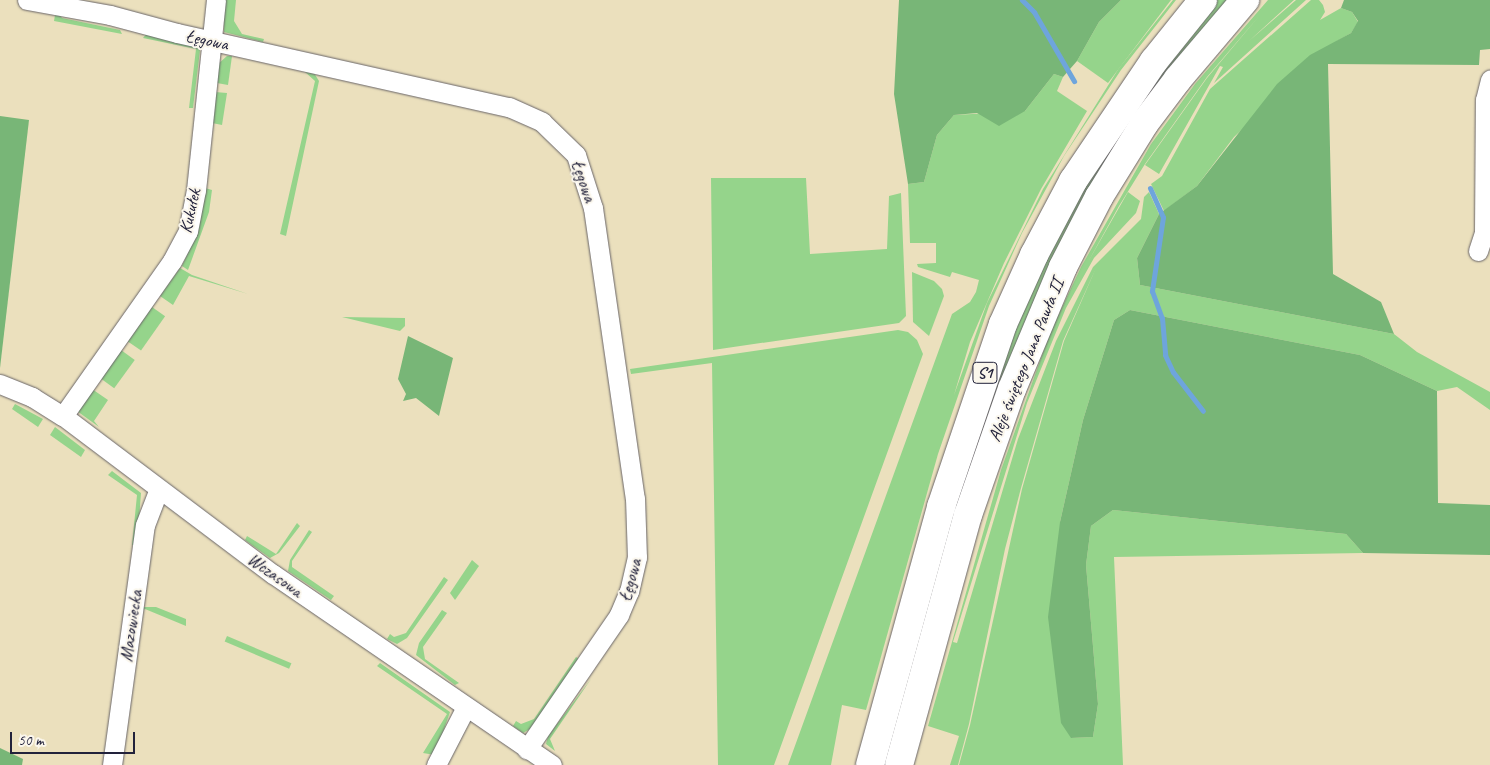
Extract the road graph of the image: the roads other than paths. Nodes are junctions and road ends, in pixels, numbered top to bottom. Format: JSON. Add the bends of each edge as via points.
{"nodes":[{"id":1,"x":27,"y":0,"type":"edge"},
{"id":2,"x":216,"y":0,"type":"edge"},
{"id":3,"x":1203,"y":0,"type":"edge"},
{"id":4,"x":1245,"y":0,"type":"edge"},
{"id":5,"x":212,"y":41,"type":"junction"},
{"id":6,"x":1490,"y":80,"type":"edge"},
{"id":7,"x":1478,"y":251,"type":"dead end"},
{"id":8,"x":0,"y":384,"type":"edge"},
{"id":9,"x":63,"y":416,"type":"junction"},
{"id":10,"x":158,"y":491,"type":"junction"},
{"id":11,"x":466,"y":707,"type":"junction"},
{"id":12,"x":527,"y":749,"type":"junction"},
{"id":13,"x":112,"y":765,"type":"edge"},
{"id":14,"x":436,"y":765,"type":"edge"},
{"id":15,"x":552,"y":765,"type":"edge"},
{"id":16,"x":870,"y":765,"type":"edge"},
{"id":17,"x":899,"y":765,"type":"edge"}],
"edges":[{"from":1,"to":5,"type":"street","name":"Łęgowa","via":[[110,15]]},
{"from":2,"to":5,"type":"street","name":"Kukułek"},
{"from":3,"to":16,"type":"highway","name":"Aleje świętego Jana Pawła II","number":"S1","via":[[1142,77],[1073,182],[1034,255],[1003,324],[941,507]]},
{"from":4,"to":17,"type":"highway","name":"Aleje świętego Jana Pawła II","number":"S1","via":[[1144,124],[1099,197],[1062,267],[1012,389],[968,515]]},
{"from":5,"to":9,"type":"street","name":"Kukułek","via":[[196,190],[188,231],[172,261]]},
{"from":5,"to":12,"type":"street","name":"Łęgowa","via":[[509,107],[553,130],[576,155],[583,170],[593,208],[635,498],[637,557],[630,591],[619,615]]},
{"from":6,"to":7,"type":"street","via":[[1485,90],[1484,233]]},
{"from":8,"to":9,"type":"street","name":"Wczasowa","via":[[32,396]]},
{"from":9,"to":10,"type":"street","name":"Wczasowa"},
{"from":10,"to":11,"type":"street","name":"Wczasowa"},
{"from":10,"to":13,"type":"street","name":"Mazowiecka","via":[[145,525]]},
{"from":11,"to":12,"type":"street","name":"Wczasowa"},
{"from":11,"to":14,"type":"street"},
{"from":12,"to":15,"type":"street","name":"Wczasowa"}]}
